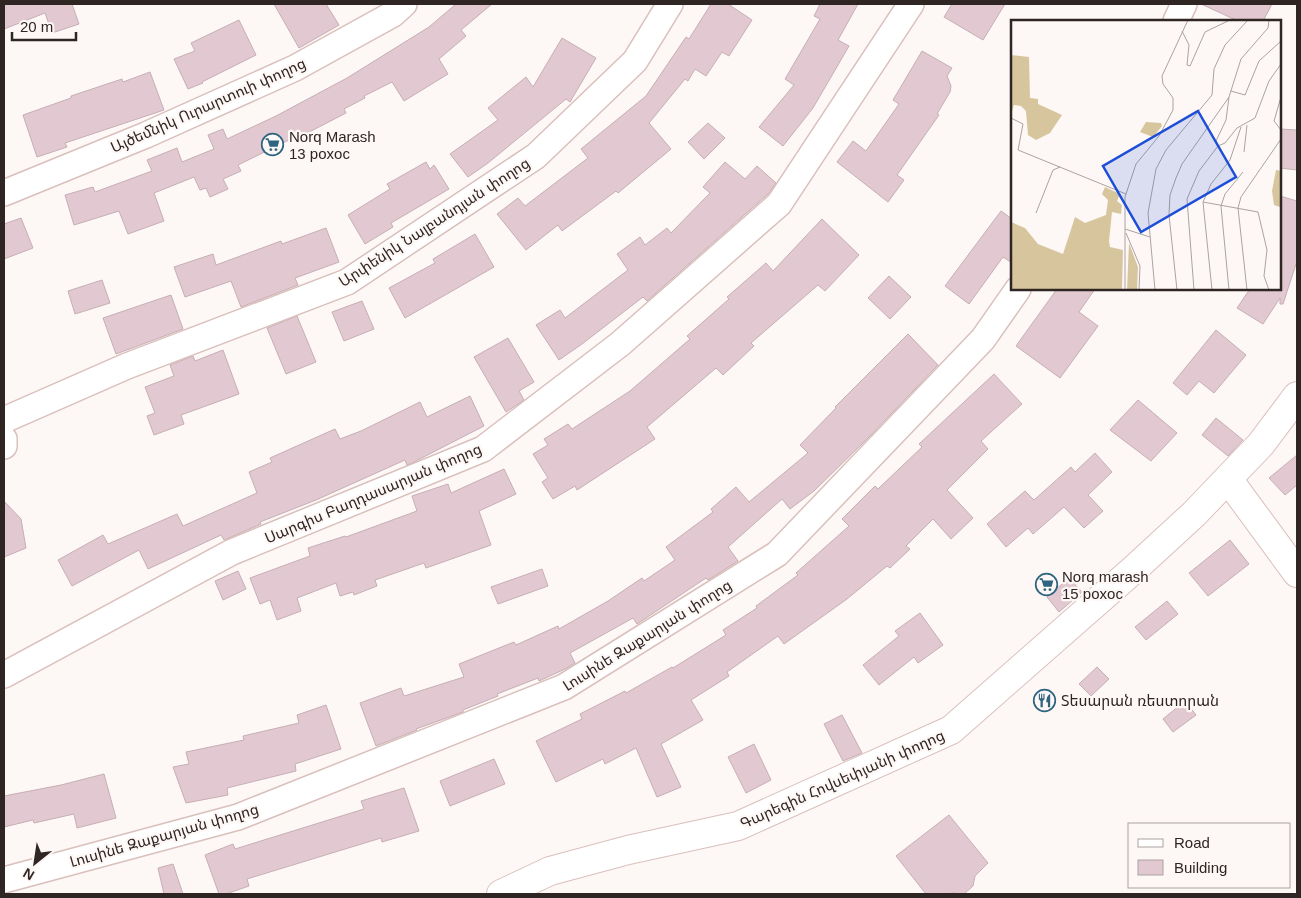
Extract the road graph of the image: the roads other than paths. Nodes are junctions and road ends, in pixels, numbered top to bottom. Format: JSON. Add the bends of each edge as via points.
{"nodes":[{"id":1,"x":404,"y":4,"type":"edge"},
{"id":2,"x":670,"y":4,"type":"edge"},
{"id":3,"x":911,"y":4,"type":"edge"},
{"id":4,"x":1184,"y":4,"type":"edge"},
{"id":5,"x":1176,"y":20,"type":"edge"},
{"id":6,"x":4,"y":193,"type":"edge"},
{"id":7,"x":1017,"y":290,"type":"edge"},
{"id":8,"x":1297,"y":396,"type":"edge"},
{"id":9,"x":4,"y":420,"type":"edge"},
{"id":10,"x":4,"y":439,"type":"edge"},
{"id":11,"x":4,"y":446,"type":"edge"},
{"id":12,"x":1228,"y":479,"type":"junction"},
{"id":13,"x":1297,"y":574,"type":"edge"},
{"id":14,"x":4,"y":675,"type":"edge"},
{"id":15,"x":4,"y":880,"type":"edge"},
{"id":16,"x":501,"y":894,"type":"edge"}],
"edges":[{"from":1,"to":6,"type":"street","name":"Այծեմնիկ Ուրարտուի փողոց","via":[[393,14],[294,68],[146,135]]},
{"from":2,"to":9,"type":"street","name":"Արփենիկ Նալբանդյան փողոց","via":[[635,61],[536,156],[347,282],[127,366]]},
{"from":3,"to":14,"type":"street","name":"Սարգիս Բաղդասարյան փողոց","via":[[779,204],[620,344],[484,449],[232,552]]},
{"from":4,"to":5,"type":"street"},
{"from":7,"to":15,"type":"street","name":"Լուսինե Զաքարյան փողոց","via":[[983,339],[777,554],[564,688],[238,818]]},
{"from":8,"to":12,"type":"main road","name":"Գարեգին Հովսեփյանի փողոց","via":[[1261,444]]},
{"from":10,"to":11,"type":"street"},
{"from":12,"to":13,"type":"main road"},
{"from":12,"to":16,"type":"main road","name":"Գարեգին Հովսեփյանի փողոց","via":[[1132,571],[951,730],[738,826],[550,870]]}]}
